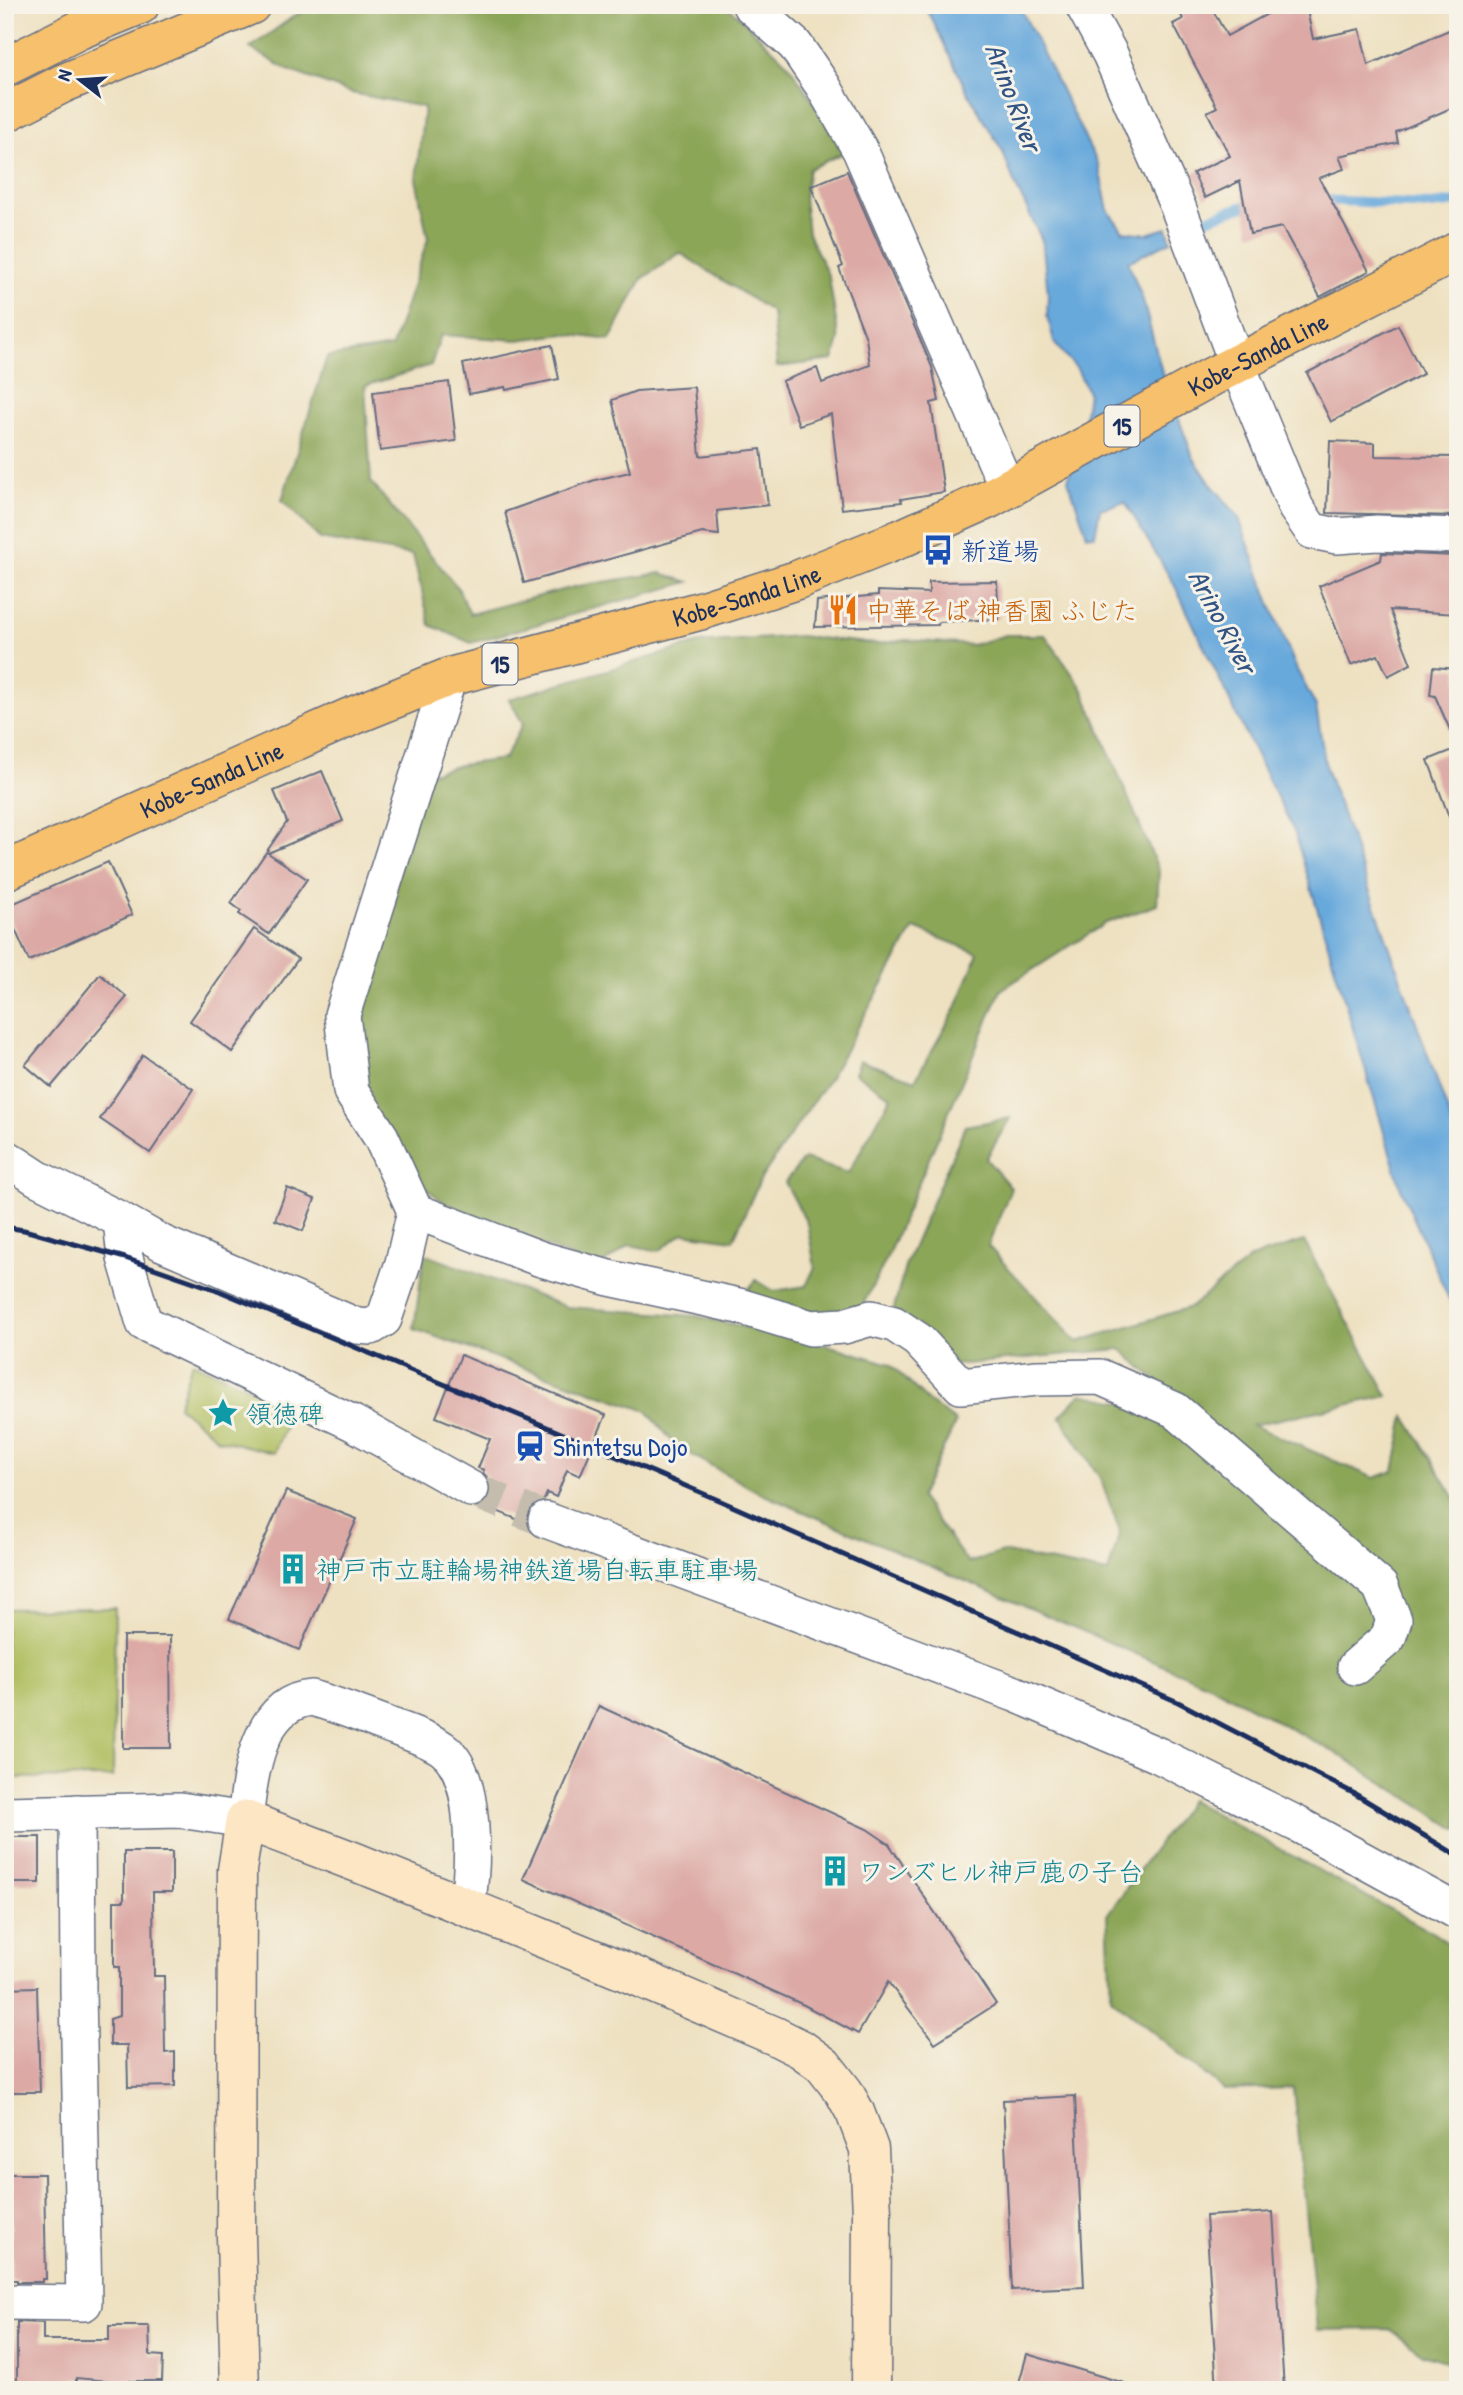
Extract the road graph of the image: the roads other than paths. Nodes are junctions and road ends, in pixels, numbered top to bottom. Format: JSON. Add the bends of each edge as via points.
{"nodes":[{"id":1,"x":140,"y":5,"type":"edge"},
{"id":2,"x":251,"y":5,"type":"edge"},
{"id":3,"x":750,"y":5,"type":"edge"},
{"id":4,"x":1083,"y":5,"type":"edge"},
{"id":5,"x":5,"y":67,"type":"edge"},
{"id":6,"x":5,"y":113,"type":"edge"},
{"id":7,"x":1458,"y":251,"type":"edge"},
{"id":8,"x":1237,"y":364,"type":"junction"},
{"id":9,"x":1007,"y":488,"type":"junction"},
{"id":10,"x":1458,"y":536,"type":"edge"},
{"id":11,"x":449,"y":677,"type":"junction"},
{"id":12,"x":5,"y":871,"type":"edge"},
{"id":13,"x":5,"y":1157,"type":"edge"},
{"id":14,"x":415,"y":1211,"type":"junction"},
{"id":15,"x":121,"y":1220,"type":"junction"},
{"id":16,"x":471,"y":1489,"type":"tunnel mouth"},
{"id":17,"x":546,"y":1520,"type":"tunnel mouth"},
{"id":18,"x":1355,"y":1667,"type":"dead end"},
{"id":19,"x":77,"y":1812,"type":"junction"},
{"id":20,"x":5,"y":1814,"type":"edge"},
{"id":21,"x":245,"y":1821,"type":"junction"},
{"id":22,"x":467,"y":1908,"type":"junction"},
{"id":23,"x":1458,"y":1912,"type":"edge"},
{"id":24,"x":5,"y":2302,"type":"edge"},
{"id":25,"x":240,"y":2390,"type":"edge"},
{"id":26,"x":871,"y":2390,"type":"edge"}],
"edges":[{"from":1,"to":5,"type":"main road"},
{"from":2,"to":6,"type":"main road","via":[[64,83]]},
{"from":3,"to":9,"type":"street","via":[[794,45],[860,150]]},
{"from":4,"to":8,"type":"street","via":[[1110,54],[1178,207]]},
{"from":7,"to":8,"type":"main road","name":"Kobe-Sanda Line","number":"15"},
{"from":8,"to":9,"type":"main road","name":"Kobe-Sanda Line","number":"15"},
{"from":8,"to":10,"type":"street","via":[[1296,508],[1312,531],[1337,537],[1377,533]]},
{"from":9,"to":11,"type":"main road","name":"Kobe-Sanda Line","number":"15","via":[[900,539],[797,579],[703,610]]},
{"from":11,"to":12,"type":"main road","name":"Kobe-Sanda Line","number":"15"},
{"from":11,"to":14,"type":"street","via":[[342,1015],[351,1091],[381,1137]]},
{"from":13,"to":15,"type":"street"},
{"from":14,"to":15,"type":"street","via":[[390,1306],[384,1319],[371,1328],[199,1261]]},
{"from":14,"to":18,"type":"street","via":[[541,1259],[811,1328],[871,1318],[894,1324],[918,1340],[961,1386],[1100,1377],[1175,1410],[1380,1586],[1394,1620],[1388,1638]]},
{"from":15,"to":16,"type":"street","via":[[125,1258],[144,1322],[354,1423]]},
{"from":17,"to":23,"type":"street","via":[[1015,1694],[1158,1755]]},
{"from":19,"to":20,"type":"street"},
{"from":19,"to":21,"type":"street","via":[[180,1810]]},
{"from":19,"to":24,"type":"street","via":[[84,2303]]},
{"from":21,"to":22,"type":"street"},
{"from":21,"to":22,"type":"street","via":[[250,1775],[262,1741],[288,1705],[312,1698],[399,1729],[444,1749],[467,1788],[471,1878]]},
{"from":21,"to":25,"type":"street","via":[[237,1870]]},
{"from":22,"to":26,"type":"street","via":[[775,2036],[823,2065],[855,2112],[869,2149]]}]}
